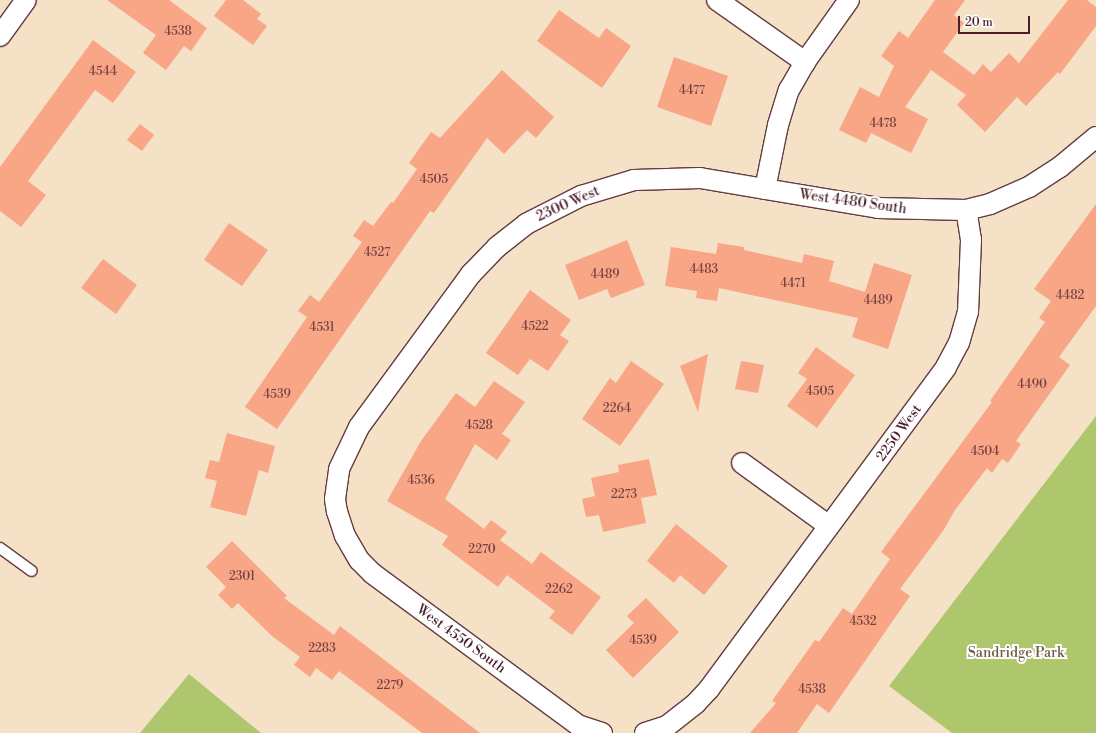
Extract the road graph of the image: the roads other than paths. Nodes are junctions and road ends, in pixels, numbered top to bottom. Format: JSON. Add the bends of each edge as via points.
{"nodes":[{"id":1,"x":26,"y":0,"type":"edge"},
{"id":2,"x":718,"y":0,"type":"edge"},
{"id":3,"x":849,"y":0,"type":"edge"},
{"id":4,"x":0,"y":36,"type":"edge"},
{"id":5,"x":805,"y":62,"type":"junction"},
{"id":6,"x":1096,"y":137,"type":"edge"},
{"id":7,"x":765,"y":189,"type":"junction"},
{"id":8,"x":966,"y":210,"type":"junction"},
{"id":9,"x":742,"y":463,"type":"dead end"},
{"id":10,"x":340,"y":523,"type":"joint"},
{"id":11,"x":829,"y":526,"type":"junction"},
{"id":12,"x":0,"y":548,"type":"edge"},
{"id":13,"x":32,"y":571,"type":"dead end"},
{"id":14,"x":602,"y":733,"type":"edge"},
{"id":15,"x":647,"y":733,"type":"edge"}],
"edges":[{"from":1,"to":4,"type":"street"},
{"from":2,"to":5,"type":"street"},
{"from":3,"to":5,"type":"street"},
{"from":5,"to":7,"type":"street","via":[[782,108]]},
{"from":6,"to":8,"type":"street","via":[[1060,167],[1029,187],[990,204]]},
{"from":7,"to":8,"type":"street","name":"West 4480 South","via":[[878,208]]},
{"from":7,"to":10,"type":"street","name":"2300 West","via":[[700,178],[634,180],[581,196],[526,224],[497,247],[471,274],[359,427],[339,469],[335,499]]},
{"from":8,"to":11,"type":"street","name":"2250 West","via":[[971,240],[971,278],[968,312],[959,343],[930,391]]},
{"from":9,"to":11,"type":"street"},
{"from":10,"to":14,"type":"street","name":"West 4550 South","via":[[359,560],[372,573],[578,725]]},
{"from":11,"to":15,"type":"street","name":"2250 West","via":[[709,689],[667,726]]},
{"from":12,"to":13,"type":"lane"}]}
